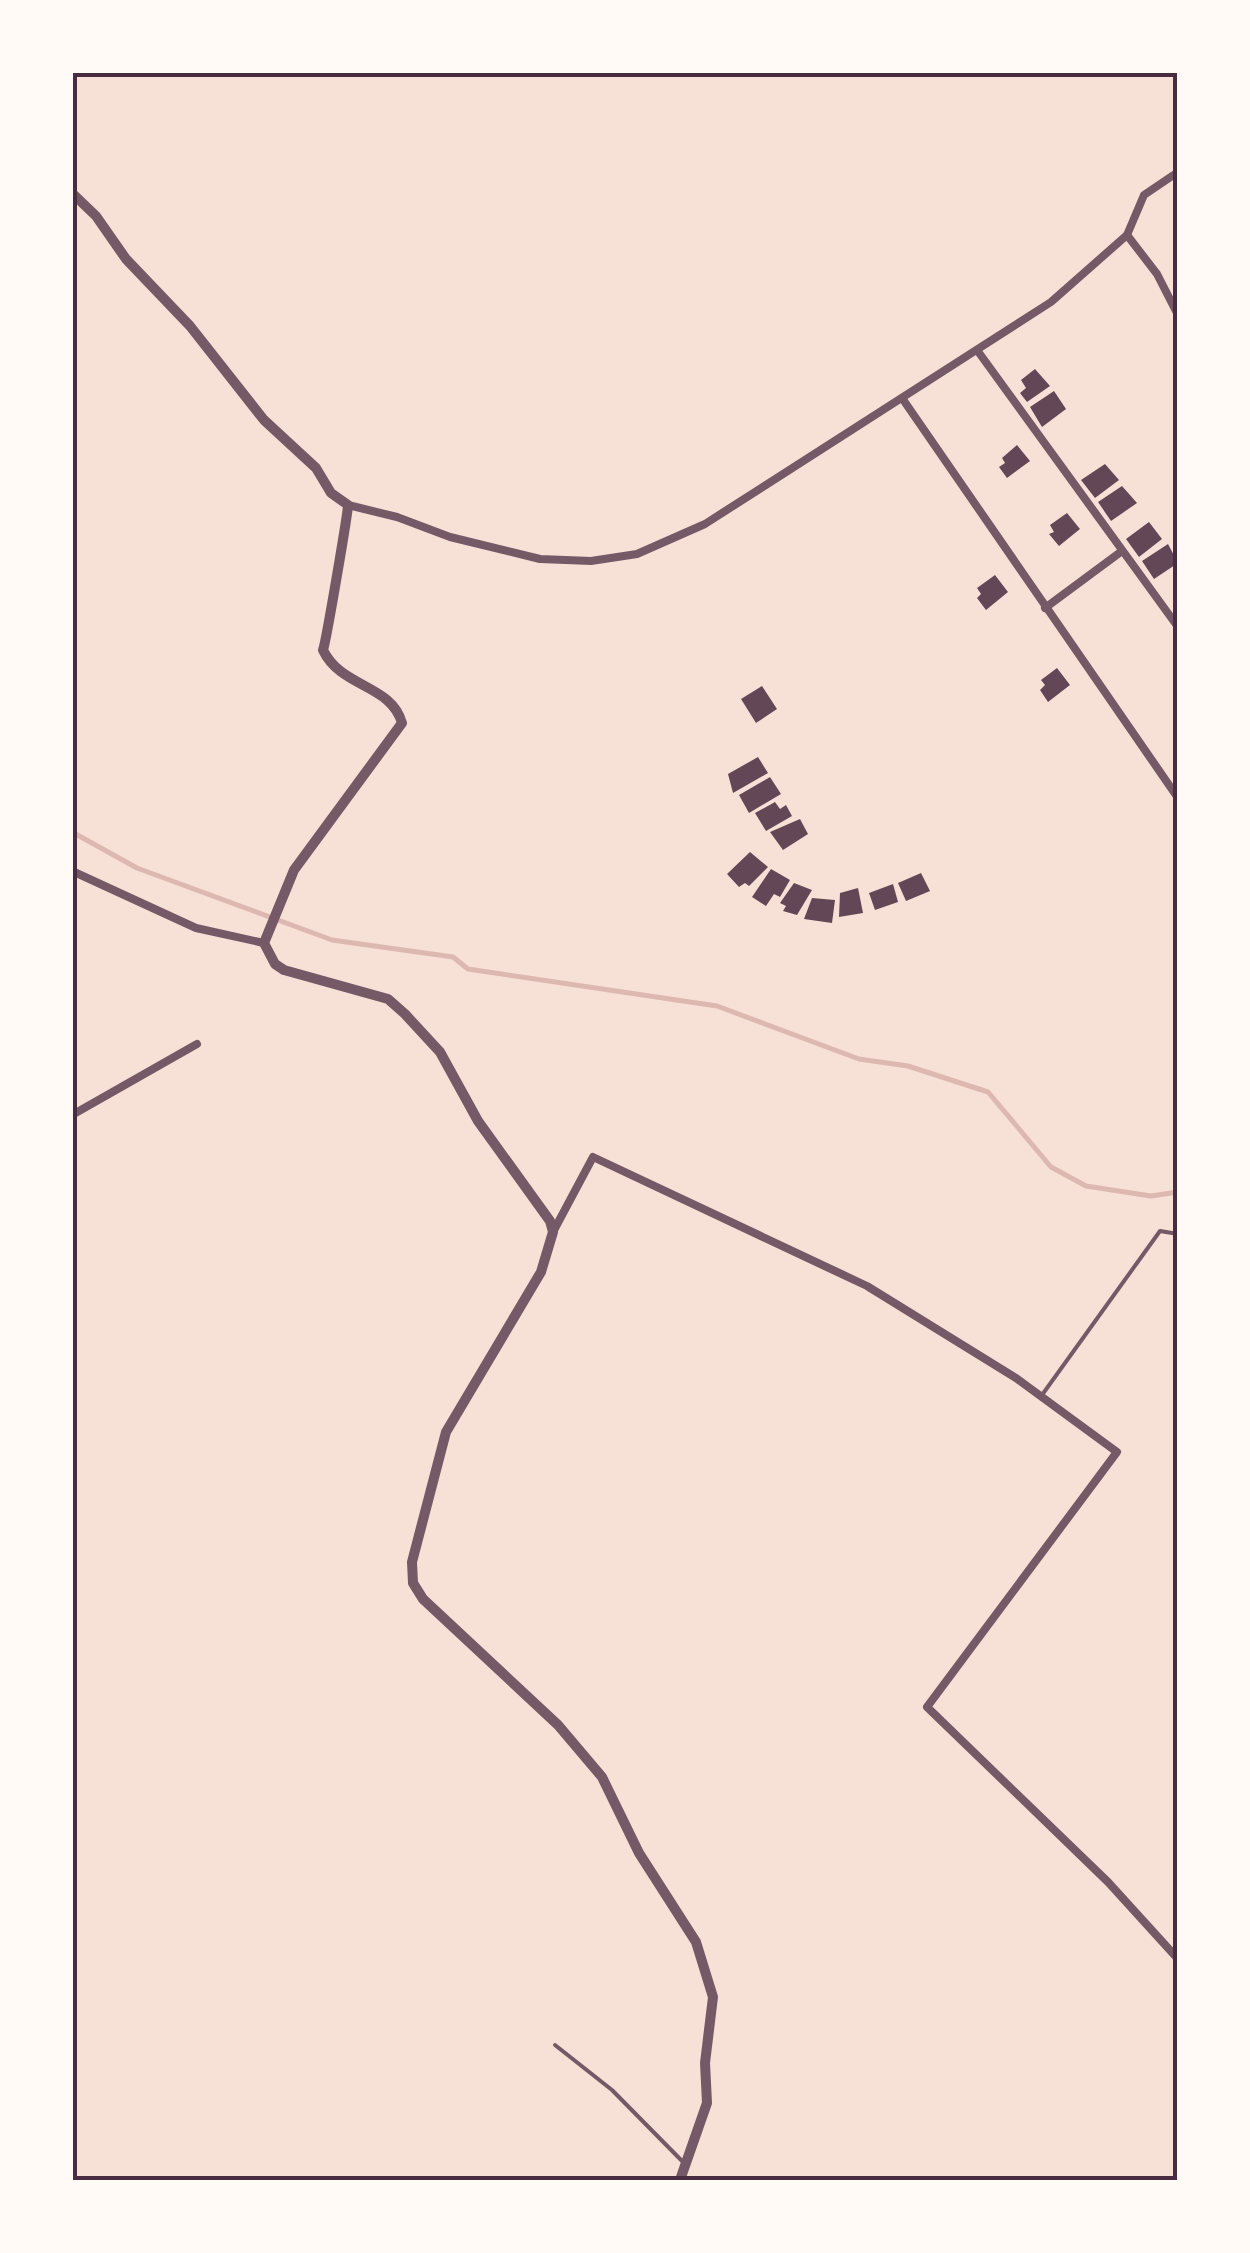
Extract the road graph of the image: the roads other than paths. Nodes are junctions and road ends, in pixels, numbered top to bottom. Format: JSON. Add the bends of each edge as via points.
{"nodes":[{"id":1,"x":1178,"y":172,"type":"edge"},
{"id":2,"x":72,"y":193,"type":"edge"},
{"id":3,"x":1127,"y":235,"type":"junction"},
{"id":4,"x":1178,"y":315,"type":"edge"},
{"id":5,"x":977,"y":350,"type":"junction"},
{"id":6,"x":902,"y":398,"type":"junction"},
{"id":7,"x":348,"y":505,"type":"junction"},
{"id":8,"x":1122,"y":551,"type":"junction"},
{"id":9,"x":1046,"y":608,"type":"junction"},
{"id":10,"x":1178,"y":627,"type":"edge"},
{"id":11,"x":1178,"y":798,"type":"edge"},
{"id":12,"x":72,"y":872,"type":"edge"},
{"id":13,"x":264,"y":943,"type":"junction"},
{"id":14,"x":198,"y":1044,"type":"dead end"},
{"id":15,"x":72,"y":1115,"type":"edge"},
{"id":16,"x":553,"y":1232,"type":"junction"},
{"id":17,"x":1178,"y":1234,"type":"edge"},
{"id":18,"x":1041,"y":1396,"type":"junction"},
{"id":19,"x":1178,"y":1959,"type":"edge"},
{"id":20,"x":555,"y":2045,"type":"dead end"},
{"id":21,"x":685,"y":2164,"type":"junction"},
{"id":22,"x":680,"y":2180,"type":"edge"}],
"edges":[{"from":1,"to":3,"type":"street","via":[[1144,195]]},
{"from":2,"to":7,"type":"street","via":[[264,420]]},
{"from":3,"to":4,"type":"street"},
{"from":3,"to":5,"type":"street","via":[[1051,302]]},
{"from":5,"to":6,"type":"street"},
{"from":5,"to":8,"type":"street"},
{"from":6,"to":7,"type":"street","via":[[705,524],[637,554],[540,560]]},
{"from":6,"to":9,"type":"street"},
{"from":7,"to":13,"type":"street","via":[[323,650],[344,677],[391,700],[402,723],[294,870]]},
{"from":8,"to":9,"type":"street"},
{"from":8,"to":10,"type":"street"},
{"from":9,"to":11,"type":"street"},
{"from":12,"to":13,"type":"street","via":[[196,928]]},
{"from":13,"to":16,"type":"street","via":[[268,956],[298,976],[388,998],[440,1052]]},
{"from":14,"to":15,"type":"street"},
{"from":16,"to":18,"type":"street","via":[[593,1158],[866,1286]]},
{"from":16,"to":21,"type":"street","via":[[541,1272],[446,1432],[412,1562],[413,1583],[444,1622],[558,1725],[602,1777],[639,1853],[696,1942],[713,1997],[707,2103]]},
{"from":17,"to":18,"type":"lane","via":[[1160,1231]]},
{"from":18,"to":19,"type":"street","via":[[1117,1452],[928,1707]]},
{"from":20,"to":21,"type":"lane","via":[[612,2090]]},
{"from":21,"to":22,"type":"street"}]}
